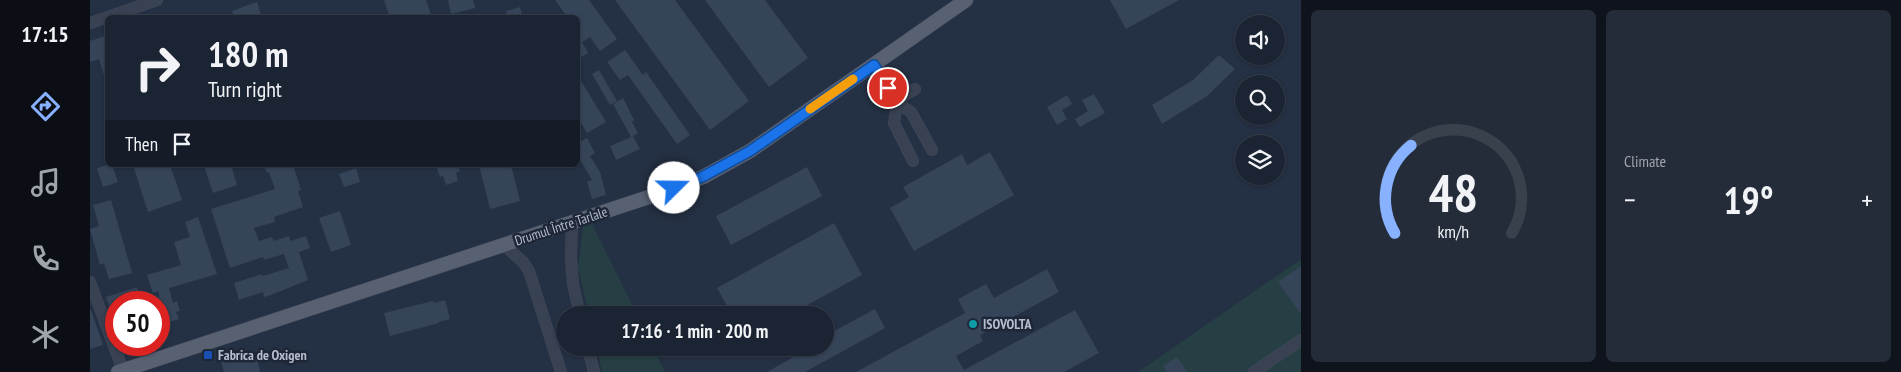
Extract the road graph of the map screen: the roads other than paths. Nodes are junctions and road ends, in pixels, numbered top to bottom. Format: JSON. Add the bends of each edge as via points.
{"nodes":[{"id":1,"x":156,"y":0,"type":"edge"},
{"id":2,"x":966,"y":0,"type":"edge"},
{"id":3,"x":113,"y":15,"type":"edge"},
{"id":4,"x":105,"y":18,"type":"edge"},
{"id":5,"x":90,"y":23,"type":"edge"},
{"id":6,"x":874,"y":65,"type":"junction"},
{"id":7,"x":915,"y":89,"type":"dead end"},
{"id":8,"x":896,"y":101,"type":"junction"},
{"id":9,"x":932,"y":150,"type":"dead end"},
{"id":10,"x":913,"y":161,"type":"dead end"},
{"id":11,"x":572,"y":222,"type":"junction"},
{"id":12,"x":504,"y":245,"type":"junction"},
{"id":13,"x":90,"y":282,"type":"edge"},
{"id":14,"x":578,"y":306,"type":"edge"},
{"id":15,"x":1301,"y":340,"type":"edge"},
{"id":16,"x":590,"y":356,"type":"edge"},
{"id":17,"x":120,"y":371,"type":"edge"},
{"id":18,"x":561,"y":372,"type":"edge"},
{"id":19,"x":594,"y":372,"type":"edge"},
{"id":20,"x":1254,"y":372,"type":"edge"}],
"edges":[{"from":1,"to":3,"type":"street"},
{"from":2,"to":6,"type":"main road","name":"Drumul Între Tarlale"},
{"from":4,"to":5,"type":"street"},
{"from":6,"to":8,"type":"street"},
{"from":6,"to":11,"type":"main road","name":"Drumul Între Tarlale","via":[[719,169],[671,190]]},
{"from":7,"to":8,"type":"street"},
{"from":8,"to":9,"type":"street","via":[[911,112]]},
{"from":8,"to":10,"type":"street","via":[[894,123]]},
{"from":11,"to":12,"type":"main road","name":"Drumul Între Tarlale"},
{"from":11,"to":14,"type":"street","via":[[573,284]]},
{"from":12,"to":17,"type":"main road","name":"Drumul Între Tarlale"},
{"from":12,"to":18,"type":"street","via":[[529,271]]},
{"from":13,"to":17,"type":"street"},
{"from":15,"to":20,"type":"street"},
{"from":16,"to":19,"type":"street"}]}
